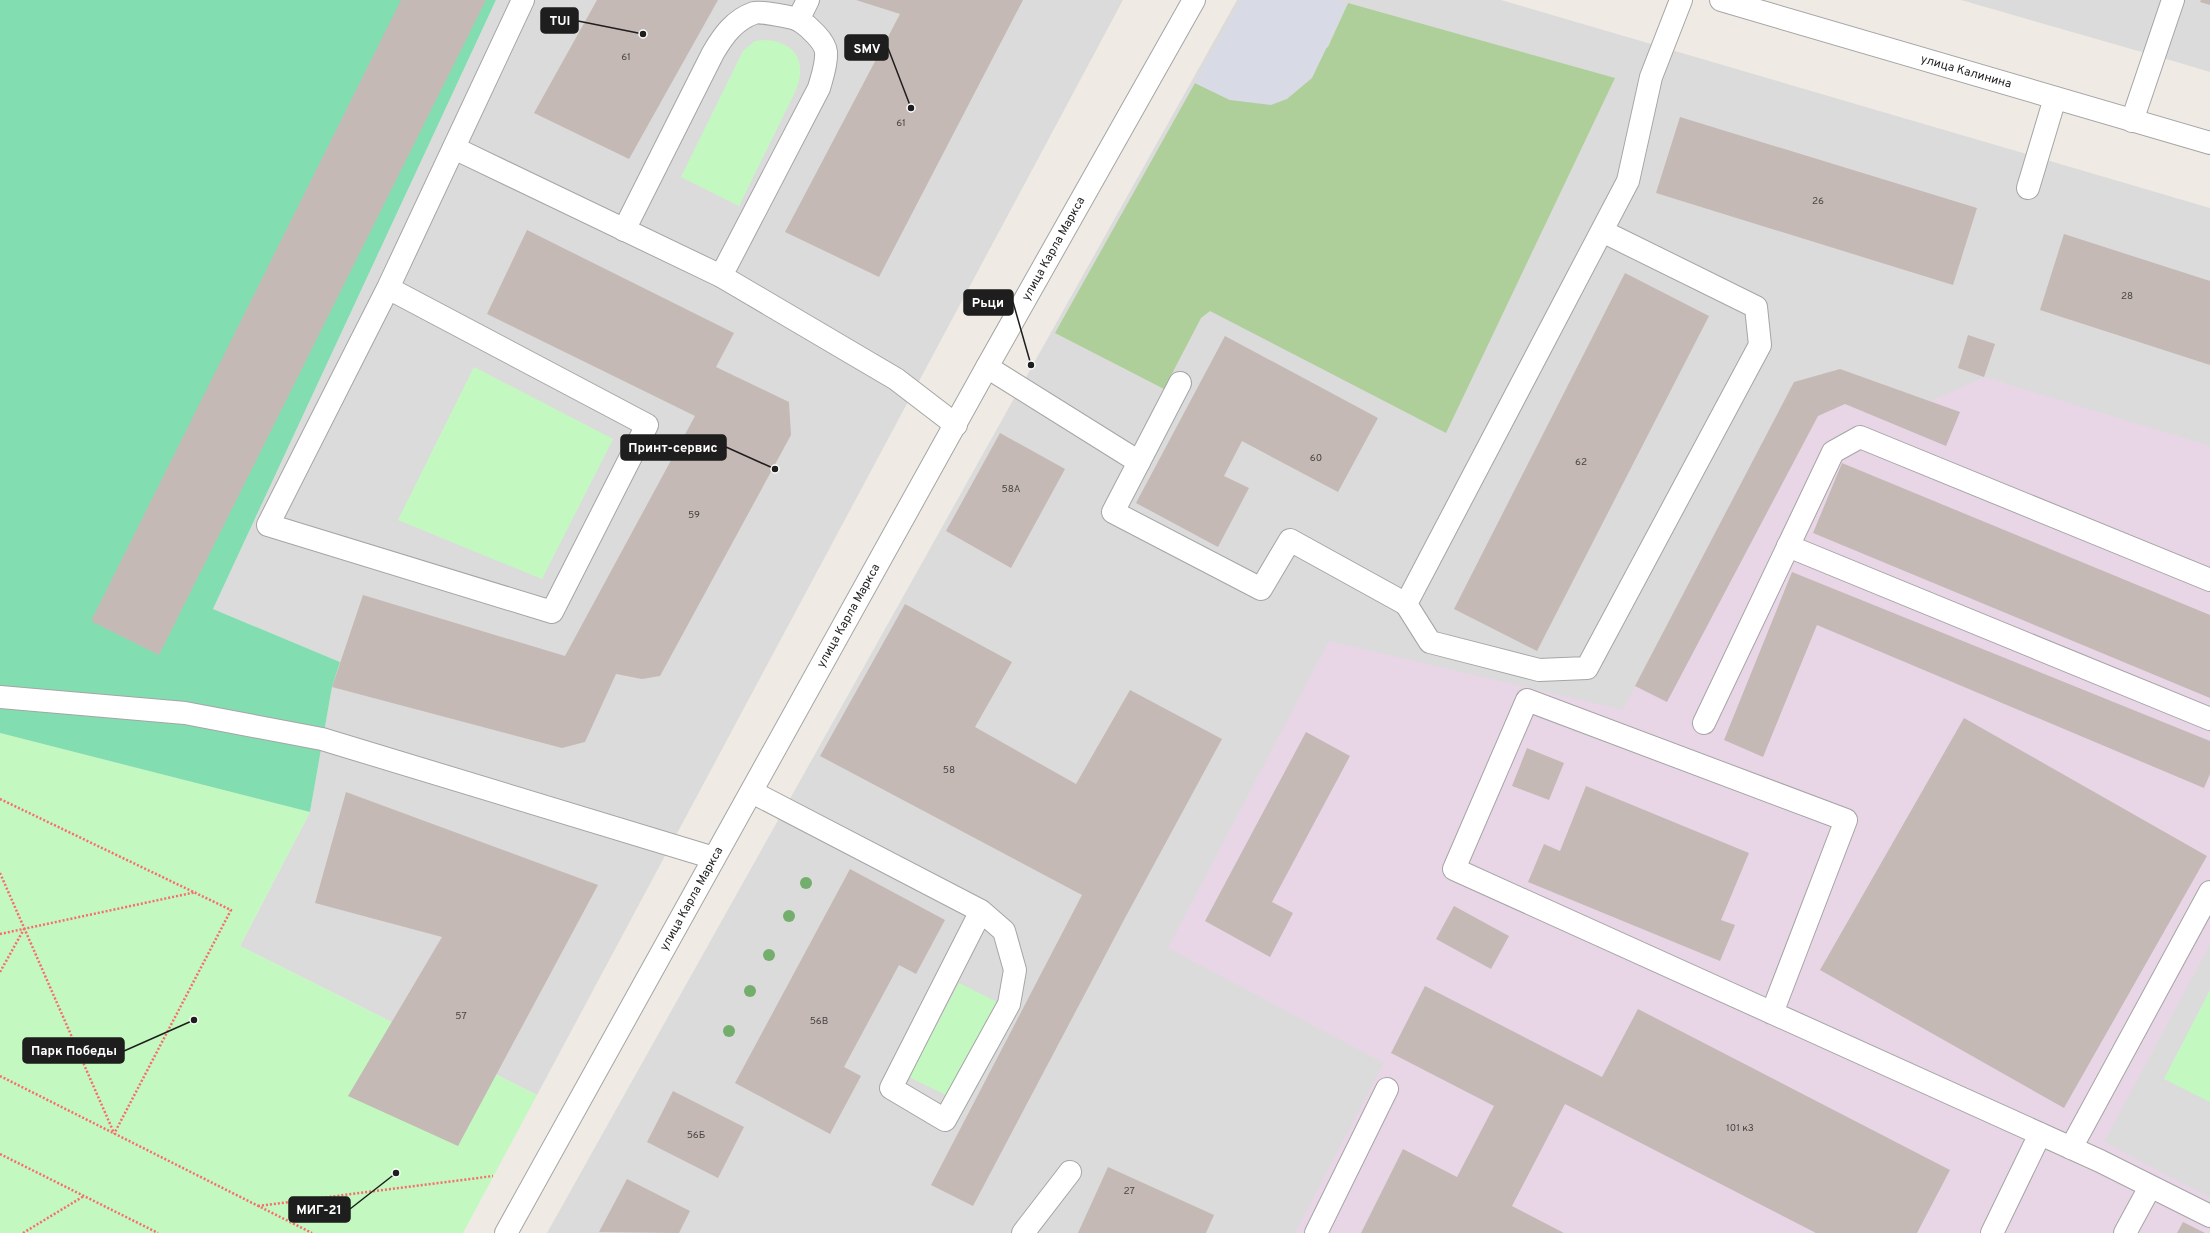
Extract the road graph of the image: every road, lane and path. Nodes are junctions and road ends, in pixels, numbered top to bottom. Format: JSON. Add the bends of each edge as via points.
{"nodes":[{"id":1,"x":523,"y":0,"type":"edge"},
{"id":2,"x":808,"y":0,"type":"edge"},
{"id":3,"x":1194,"y":0,"type":"edge"},
{"id":4,"x":1681,"y":0,"type":"edge"},
{"id":5,"x":1721,"y":0,"type":"edge"},
{"id":6,"x":2173,"y":0,"type":"edge"},
{"id":7,"x":798,"y":20,"type":"junction"},
{"id":8,"x":2055,"y":98,"type":"junction"},
{"id":9,"x":2132,"y":121,"type":"junction"},
{"id":10,"x":2210,"y":143,"type":"edge"},
{"id":11,"x":454,"y":148,"type":"junction"},
{"id":12,"x":2028,"y":188,"type":"dead end"},
{"id":13,"x":624,"y":230,"type":"junction"},
{"id":14,"x":1602,"y":231,"type":"junction"},
{"id":15,"x":721,"y":276,"type":"junction"},
{"id":16,"x":388,"y":288,"type":"junction"},
{"id":17,"x":987,"y":367,"type":"junction"},
{"id":18,"x":1180,"y":383,"type":"dead end"},
{"id":19,"x":956,"y":425,"type":"junction"},
{"id":20,"x":1139,"y":462,"type":"junction"},
{"id":21,"x":1788,"y":546,"type":"junction"},
{"id":22,"x":2210,"y":580,"type":"edge"},
{"id":23,"x":1406,"y":604,"type":"junction"},
{"id":24,"x":0,"y":697,"type":"edge"},
{"id":25,"x":2210,"y":719,"type":"edge"},
{"id":26,"x":1704,"y":723,"type":"dead end"},
{"id":27,"x":752,"y":792,"type":"junction"},
{"id":28,"x":0,"y":799,"type":"edge"},
{"id":29,"x":714,"y":858,"type":"junction"},
{"id":30,"x":0,"y":873,"type":"edge"},
{"id":31,"x":196,"y":892,"type":"junction"},
{"id":32,"x":2210,"y":892,"type":"edge"},
{"id":33,"x":981,"y":911,"type":"junction"},
{"id":34,"x":24,"y":928,"type":"junction"},
{"id":35,"x":0,"y":934,"type":"edge"},
{"id":36,"x":0,"y":972,"type":"edge"},
{"id":37,"x":1772,"y":1013,"type":"junction"},
{"id":38,"x":0,"y":1076,"type":"edge"},
{"id":39,"x":1387,"y":1089,"type":"dead end"},
{"id":40,"x":114,"y":1134,"type":"junction"},
{"id":41,"x":2040,"y":1134,"type":"junction"},
{"id":42,"x":2071,"y":1148,"type":"junction"},
{"id":43,"x":0,"y":1154,"type":"edge"},
{"id":44,"x":1070,"y":1172,"type":"dead end"},
{"id":45,"x":493,"y":1176,"type":"dead end"},
{"id":46,"x":2150,"y":1186,"type":"junction"},
{"id":47,"x":84,"y":1196,"type":"junction"},
{"id":48,"x":257,"y":1206,"type":"junction"},
{"id":49,"x":2210,"y":1216,"type":"edge"},
{"id":50,"x":23,"y":1233,"type":"edge"},
{"id":51,"x":158,"y":1233,"type":"edge"},
{"id":52,"x":312,"y":1233,"type":"edge"},
{"id":53,"x":506,"y":1233,"type":"edge"},
{"id":54,"x":1022,"y":1233,"type":"edge"},
{"id":55,"x":1316,"y":1233,"type":"edge"},
{"id":56,"x":1992,"y":1233,"type":"edge"},
{"id":57,"x":2125,"y":1233,"type":"edge"}],
"edges":[{"from":1,"to":11,"type":"street"},
{"from":2,"to":7,"type":"street"},
{"from":3,"to":17,"type":"street","name":"улица Карла Маркса"},
{"from":4,"to":14,"type":"street","via":[[1651,77],[1628,181]]},
{"from":5,"to":8,"type":"street","name":"улица Калинина"},
{"from":6,"to":9,"type":"street"},
{"from":7,"to":13,"type":"street","via":[[755,12],[724,33]]},
{"from":7,"to":15,"type":"street","via":[[816,34],[826,51],[819,88]]},
{"from":8,"to":9,"type":"street","name":"улица Калинина"},
{"from":8,"to":12,"type":"street"},
{"from":9,"to":10,"type":"street","name":"улица Калинина"},
{"from":11,"to":13,"type":"street"},
{"from":11,"to":16,"type":"street"},
{"from":13,"to":15,"type":"street"},
{"from":14,"to":23,"type":"street"},
{"from":14,"to":23,"type":"street","via":[[1756,307],[1760,345],[1587,668],[1539,670],[1430,642]]},
{"from":15,"to":19,"type":"street","via":[[896,379]]},
{"from":16,"to":16,"type":"street","via":[[268,525],[552,612],[647,425]]},
{"from":17,"to":19,"type":"street","name":"улица Карла Маркса"},
{"from":17,"to":20,"type":"street"},
{"from":18,"to":20,"type":"street"},
{"from":19,"to":27,"type":"street","name":"улица Карла Маркса"},
{"from":20,"to":23,"type":"street","via":[[1113,512],[1261,589],[1290,540]]},
{"from":21,"to":22,"type":"street","via":[[1833,452],[1860,437]]},
{"from":21,"to":25,"type":"street"},
{"from":21,"to":26,"type":"street"},
{"from":24,"to":29,"type":"street","via":[[185,712],[322,739]]},
{"from":27,"to":29,"type":"street","name":"улица Карла Маркса"},
{"from":27,"to":33,"type":"street"},
{"from":28,"to":31,"type":"path"},
{"from":29,"to":53,"type":"street","name":"улица Карла Маркса"},
{"from":30,"to":34,"type":"path"},
{"from":31,"to":34,"type":"path"},
{"from":31,"to":40,"type":"path","via":[[231,910]]},
{"from":32,"to":42,"type":"street"},
{"from":33,"to":33,"type":"street","via":[[891,1088],[945,1120],[1009,1004],[1015,970],[1004,931]]},
{"from":34,"to":35,"type":"path"},
{"from":34,"to":36,"type":"path"},
{"from":34,"to":40,"type":"path"},
{"from":37,"to":37,"type":"street","via":[[1454,869],[1527,700],[1846,820]]},
{"from":37,"to":41,"type":"street"},
{"from":38,"to":40,"type":"path"},
{"from":39,"to":55,"type":"street"},
{"from":40,"to":48,"type":"path"},
{"from":41,"to":42,"type":"street"},
{"from":41,"to":56,"type":"street"},
{"from":42,"to":46,"type":"street"},
{"from":43,"to":47,"type":"path"},
{"from":44,"to":54,"type":"street"},
{"from":45,"to":48,"type":"path"},
{"from":46,"to":49,"type":"street"},
{"from":46,"to":57,"type":"street"},
{"from":47,"to":50,"type":"path"},
{"from":47,"to":51,"type":"path"},
{"from":48,"to":52,"type":"path"}]}
